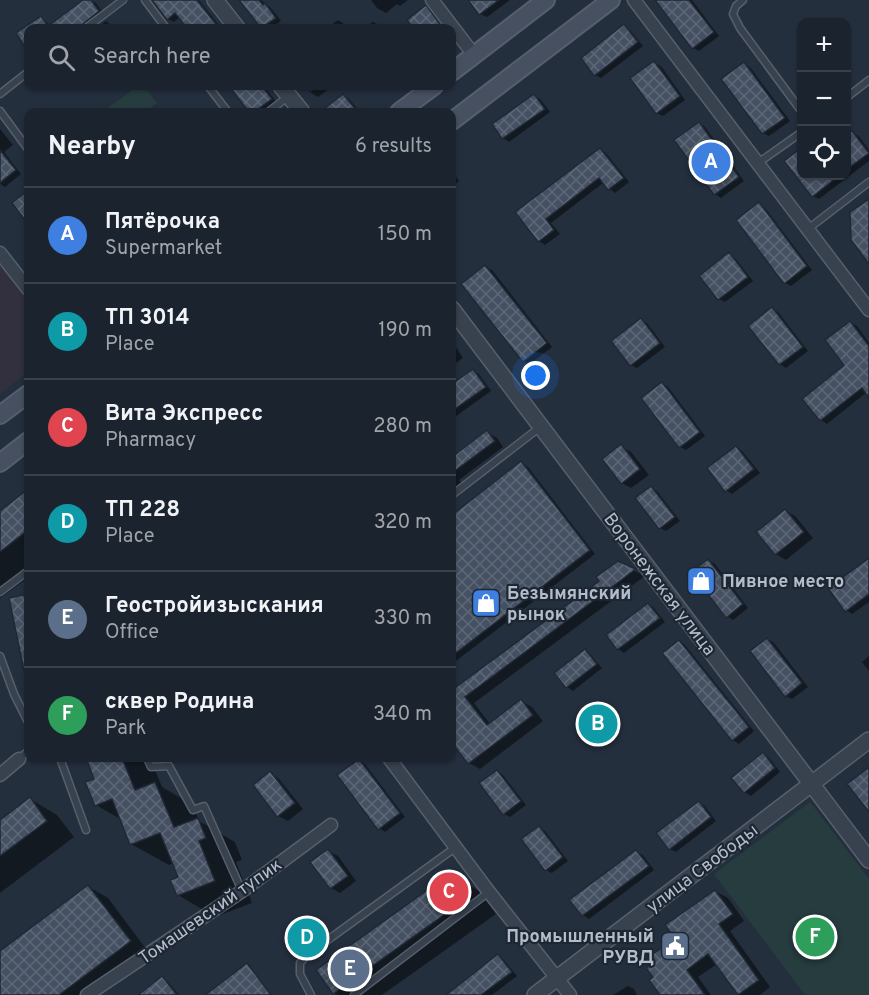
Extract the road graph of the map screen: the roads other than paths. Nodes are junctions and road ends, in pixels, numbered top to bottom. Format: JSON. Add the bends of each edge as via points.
{"nodes":[{"id":1,"x":123,"y":0,"type":"edge"},
{"id":2,"x":145,"y":0,"type":"edge"},
{"id":3,"x":215,"y":0,"type":"edge"},
{"id":4,"x":432,"y":0,"type":"edge"},
{"id":5,"x":546,"y":0,"type":"edge"},
{"id":6,"x":611,"y":0,"type":"edge"},
{"id":7,"x":634,"y":0,"type":"edge"},
{"id":8,"x":743,"y":0,"type":"edge"},
{"id":9,"x":91,"y":24,"type":"edge"},
{"id":10,"x":163,"y":24,"type":"edge"},
{"id":11,"x":234,"y":24,"type":"edge"},
{"id":12,"x":450,"y":24,"type":"edge"},
{"id":13,"x":456,"y":31,"type":"edge"},
{"id":14,"x":474,"y":55,"type":"junction"},
{"id":15,"x":456,"y":69,"type":"edge"},
{"id":16,"x":24,"y":75,"type":"edge"},
{"id":17,"x":869,"y":80,"type":"edge"},
{"id":18,"x":211,"y":90,"type":"edge"},
{"id":19,"x":429,"y":90,"type":"edge"},
{"id":20,"x":285,"y":91,"type":"edge"},
{"id":21,"x":0,"y":94,"type":"edge"},
{"id":22,"x":851,"y":94,"type":"edge"},
{"id":23,"x":797,"y":106,"type":"edge"},
{"id":24,"x":225,"y":108,"type":"edge"},
{"id":25,"x":271,"y":108,"type":"edge"},
{"id":26,"x":299,"y":108,"type":"edge"},
{"id":27,"x":404,"y":108,"type":"edge"},
{"id":28,"x":0,"y":111,"type":"edge"},
{"id":29,"x":456,"y":118,"type":"edge"},
{"id":30,"x":797,"y":135,"type":"edge"},
{"id":31,"x":24,"y":143,"type":"edge"},
{"id":32,"x":758,"y":163,"type":"junction"},
{"id":33,"x":869,"y":182,"type":"edge"},
{"id":34,"x":808,"y":229,"type":"junction"},
{"id":35,"x":0,"y":253,"type":"edge"},
{"id":36,"x":24,"y":281,"type":"edge"},
{"id":37,"x":869,"y":310,"type":"edge"},
{"id":38,"x":456,"y":314,"type":"edge"},
{"id":39,"x":24,"y":397,"type":"edge"},
{"id":40,"x":0,"y":415,"type":"edge"},
{"id":41,"x":541,"y":427,"type":"junction"},
{"id":42,"x":24,"y":444,"type":"edge"},
{"id":43,"x":0,"y":463,"type":"edge"},
{"id":44,"x":456,"y":492,"type":"edge"},
{"id":45,"x":24,"y":574,"type":"edge"},
{"id":46,"x":0,"y":592,"type":"edge"},
{"id":47,"x":0,"y":656,"type":"edge"},
{"id":48,"x":24,"y":714,"type":"edge"},
{"id":49,"x":869,"y":740,"type":"edge"},
{"id":50,"x":24,"y":755,"type":"edge"},
{"id":51,"x":61,"y":762,"type":"edge"},
{"id":52,"x":149,"y":762,"type":"edge"},
{"id":53,"x":392,"y":762,"type":"edge"},
{"id":54,"x":0,"y":775,"type":"edge"},
{"id":55,"x":812,"y":784,"type":"junction"},
{"id":56,"x":331,"y":825,"type":"dead end"},
{"id":57,"x":86,"y":830,"type":"dead end"},
{"id":58,"x":456,"y":847,"type":"junction"},
{"id":59,"x":869,"y":860,"type":"edge"},
{"id":60,"x":242,"y":891,"type":"junction"},
{"id":61,"x":489,"y":892,"type":"junction"},
{"id":62,"x":557,"y":978,"type":"junction"},
{"id":63,"x":87,"y":995,"type":"edge"},
{"id":64,"x":311,"y":995,"type":"edge"},
{"id":65,"x":354,"y":995,"type":"edge"},
{"id":66,"x":535,"y":995,"type":"edge"},
{"id":67,"x":570,"y":995,"type":"edge"}],
"edges":[{"from":1,"to":9,"type":"lane"},
{"from":2,"to":10,"type":"lane"},
{"from":3,"to":11,"type":"street"},
{"from":4,"to":12,"type":"street"},
{"from":5,"to":14,"type":"main road"},
{"from":6,"to":29,"type":"main road"},
{"from":7,"to":32,"type":"street"},
{"from":8,"to":23,"type":"lane","via":[[733,14],[740,28]]},
{"from":13,"to":14,"type":"street"},
{"from":14,"to":15,"type":"main road"},
{"from":16,"to":21,"type":"lane"},
{"from":17,"to":22,"type":"lane"},
{"from":18,"to":24,"type":"lane"},
{"from":19,"to":27,"type":"main road"},
{"from":20,"to":25,"type":"lane"},
{"from":20,"to":26,"type":"street"},
{"from":28,"to":31,"type":"lane"},
{"from":30,"to":32,"type":"lane"},
{"from":32,"to":34,"type":"street"},
{"from":33,"to":34,"type":"lane"},
{"from":34,"to":37,"type":"street"},
{"from":35,"to":36,"type":"street"},
{"from":38,"to":41,"type":"street","name":"Воронежская улица"},
{"from":39,"to":40,"type":"main road"},
{"from":41,"to":44,"type":"lane"},
{"from":41,"to":55,"type":"street","name":"Воронежская улица"},
{"from":42,"to":43,"type":"main road"},
{"from":45,"to":46,"type":"lane"},
{"from":47,"to":48,"type":"lane"},
{"from":49,"to":55,"type":"street","name":"улица Свободы"},
{"from":50,"to":54,"type":"street"},
{"from":51,"to":57,"type":"lane"},
{"from":52,"to":60,"type":"lane","via":[[151,767],[169,766],[193,810],[204,806]]},
{"from":53,"to":58,"type":"street"},
{"from":55,"to":59,"type":"street","name":"Воронежская улица"},
{"from":55,"to":62,"type":"street","name":"улица Свободы"},
{"from":56,"to":60,"type":"street","name":"Томашевский тупик"},
{"from":58,"to":61,"type":"street"},
{"from":58,"to":64,"type":"lane","via":[[300,963],[300,974]]},
{"from":60,"to":63,"type":"street","name":"Томашевский тупик"},
{"from":61,"to":62,"type":"street"},
{"from":61,"to":65,"type":"lane"},
{"from":62,"to":66,"type":"street","name":"улица Свободы"},
{"from":62,"to":67,"type":"street"}]}
